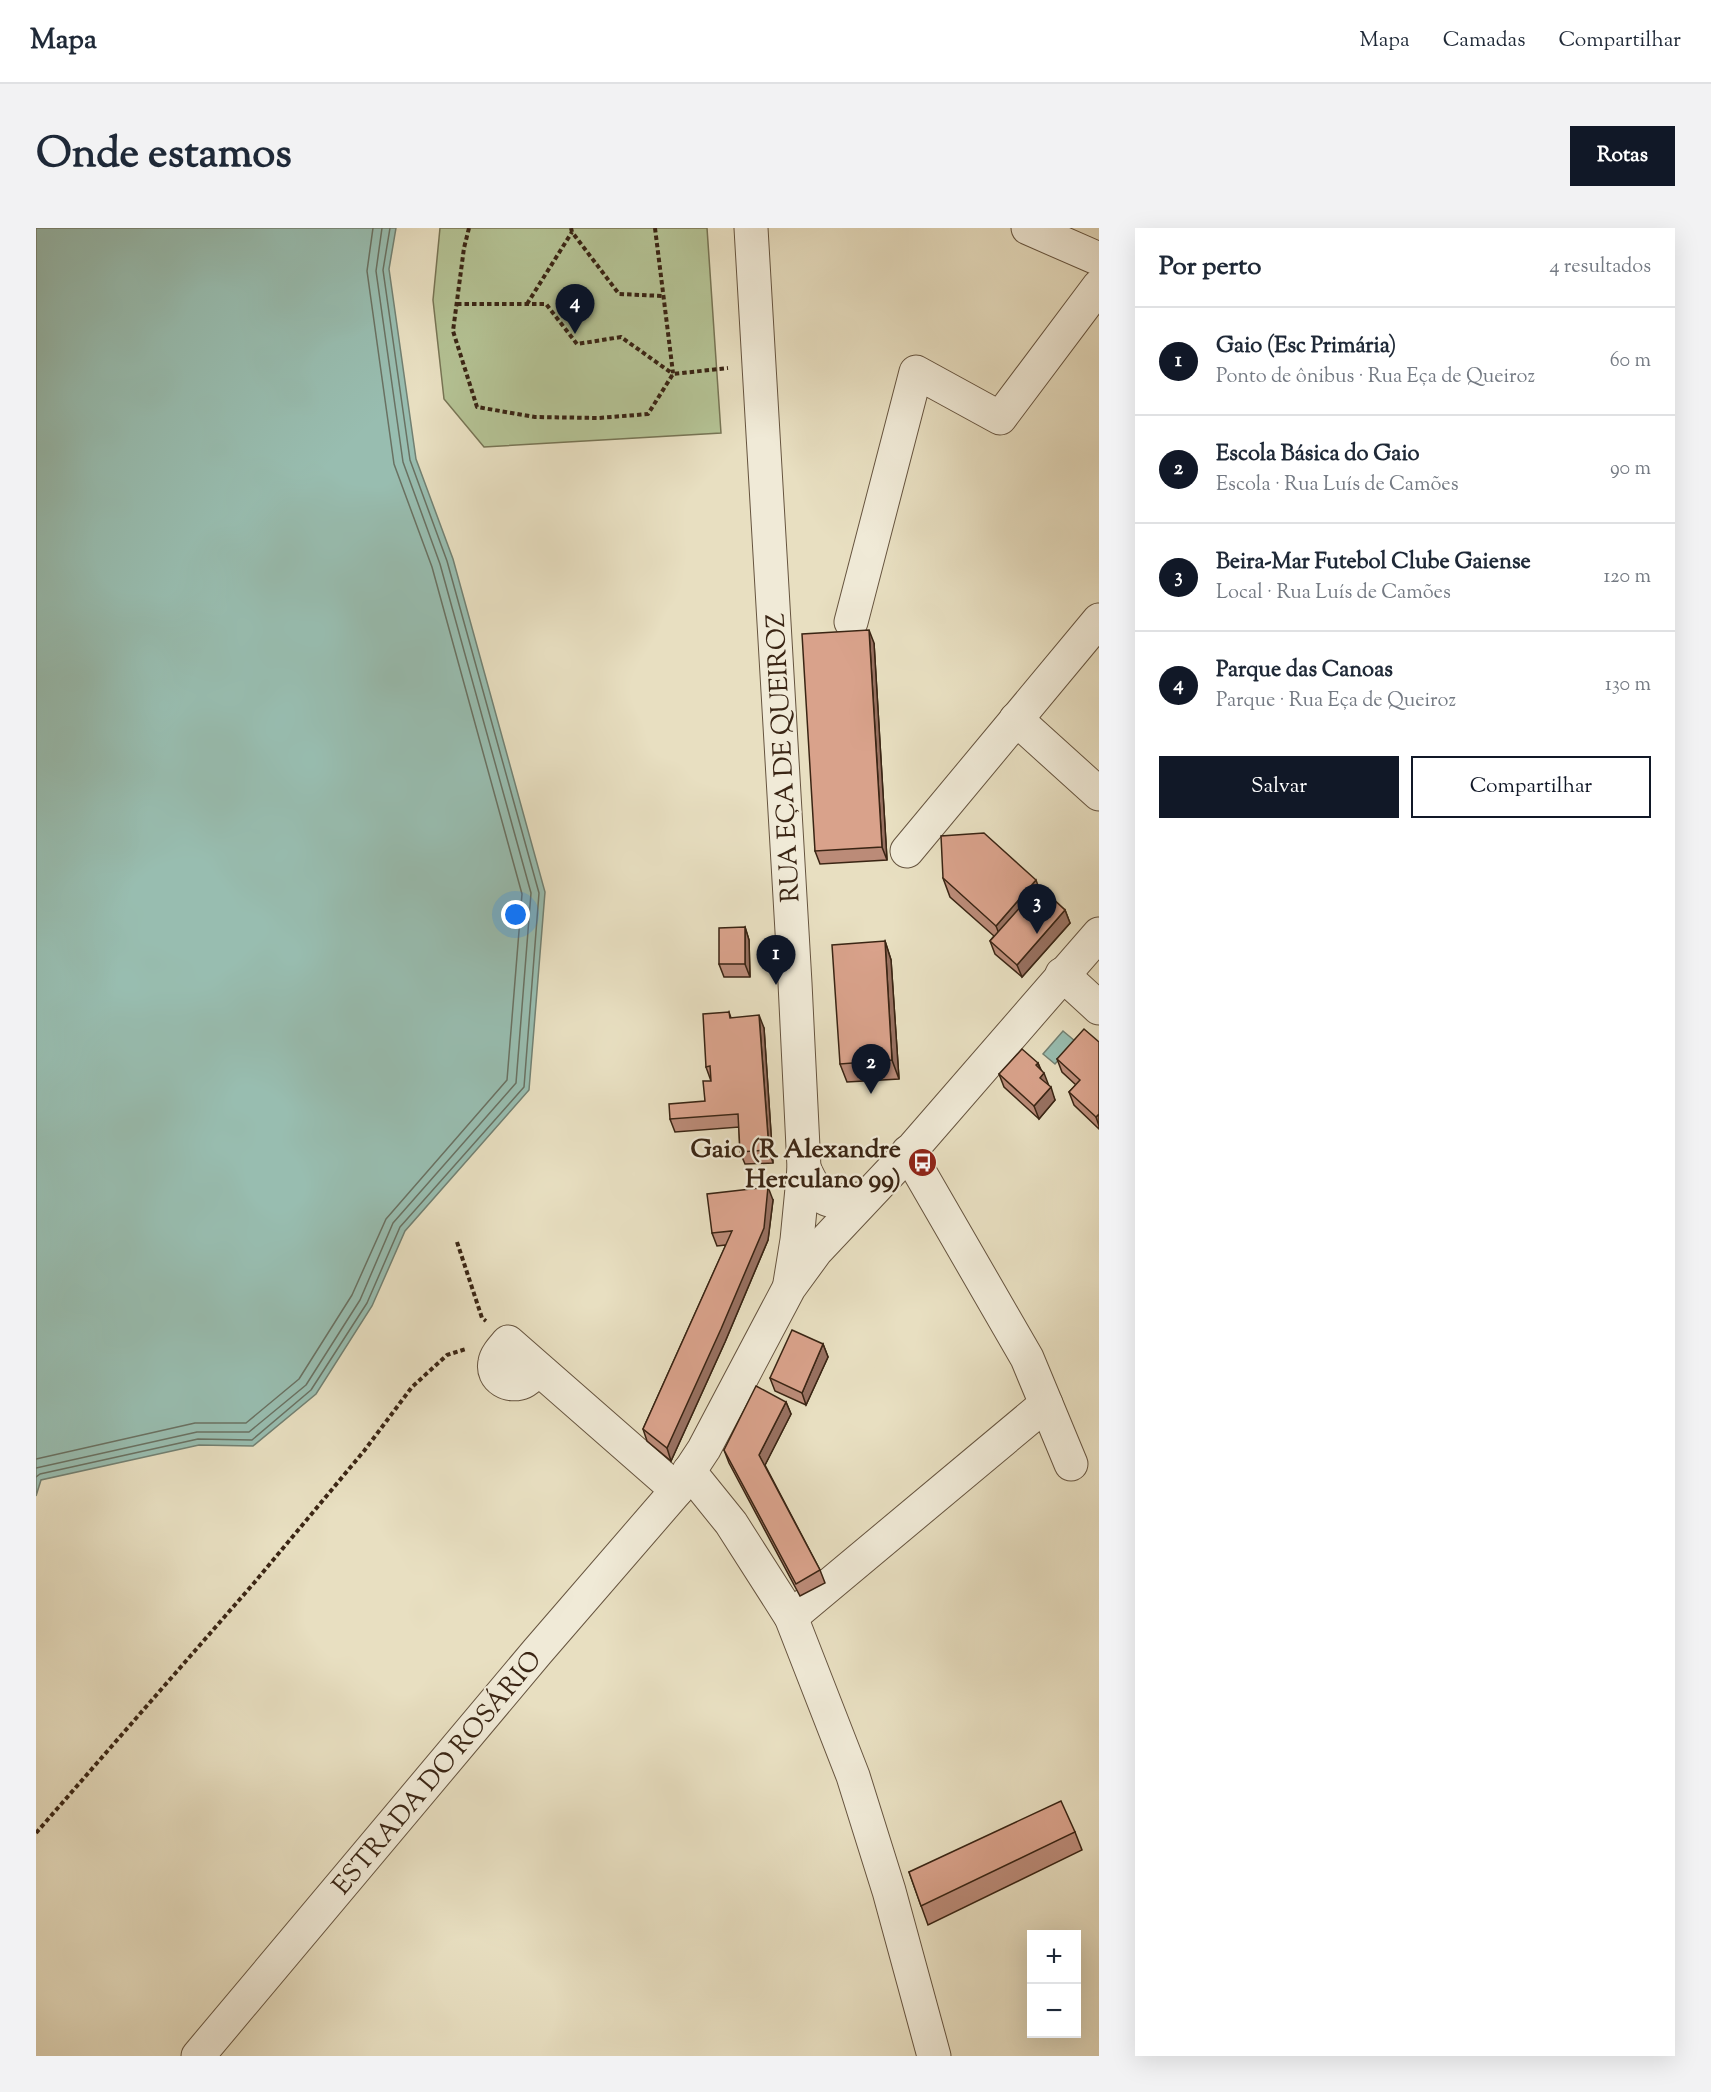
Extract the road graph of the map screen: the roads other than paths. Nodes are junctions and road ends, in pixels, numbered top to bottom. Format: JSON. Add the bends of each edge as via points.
{"nodes":[{"id":1,"x":751,"y":228,"type":"edge"},
{"id":2,"x":1028,"y":228,"type":"edge"},
{"id":3,"x":1099,"y":260,"type":"edge"},
{"id":4,"x":1099,"y":286,"type":"edge"},
{"id":5,"x":1099,"y":620,"type":"edge"},
{"id":6,"x":851,"y":622,"type":"dead end"},
{"id":7,"x":1016,"y":720,"type":"junction"},
{"id":8,"x":1099,"y":794,"type":"edge"},
{"id":9,"x":907,"y":850,"type":"dead end"},
{"id":10,"x":1099,"y":934,"type":"edge"},
{"id":11,"x":1062,"y":974,"type":"junction"},
{"id":12,"x":1099,"y":1008,"type":"edge"},
{"id":13,"x":908,"y":1152,"type":"junction"},
{"id":14,"x":804,"y":1168,"type":"junction"},
{"id":15,"x":865,"y":1198,"type":"junction"},
{"id":16,"x":789,"y":1288,"type":"junction"},
{"id":17,"x":508,"y":1342,"type":"road end"},
{"id":18,"x":1046,"y":1404,"type":"junction"},
{"id":19,"x":1071,"y":1464,"type":"dead end"},
{"id":20,"x":683,"y":1480,"type":"junction"},
{"id":21,"x":791,"y":1617,"type":"junction"},
{"id":22,"x":198,"y":2056,"type":"edge"},
{"id":23,"x":934,"y":2056,"type":"edge"}],
"edges":[{"from":1,"to":14,"type":"street","name":"RUA EÇA DE QUEIROZ"},
{"from":2,"to":3,"type":"street"},
{"from":4,"to":6,"type":"street","via":[[999,418],[916,372]]},
{"from":5,"to":7,"type":"street"},
{"from":7,"to":8,"type":"street"},
{"from":7,"to":9,"type":"street"},
{"from":10,"to":11,"type":"street"},
{"from":11,"to":12,"type":"street"},
{"from":11,"to":13,"type":"street"},
{"from":13,"to":15,"type":"street"},
{"from":13,"to":18,"type":"street","via":[[1027,1358]]},
{"from":14,"to":15,"type":"street","via":[[819,1195],[829,1200]]},
{"from":14,"to":16,"type":"street","name":"RUA EÇA DE QUEIROZ"},
{"from":15,"to":16,"type":"street","via":[[816,1251]]},
{"from":16,"to":20,"type":"street","name":"ESTRADA DO ROSÁRIO","via":[[704,1449]]},
{"from":17,"to":20,"type":"street"},
{"from":18,"to":19,"type":"street"},
{"from":18,"to":21,"type":"street"},
{"from":20,"to":21,"type":"street","via":[[744,1542]]},
{"from":20,"to":22,"type":"street","name":"ESTRADA DO ROSÁRIO"},
{"from":21,"to":23,"type":"street","via":[[853,1776]]}]}
